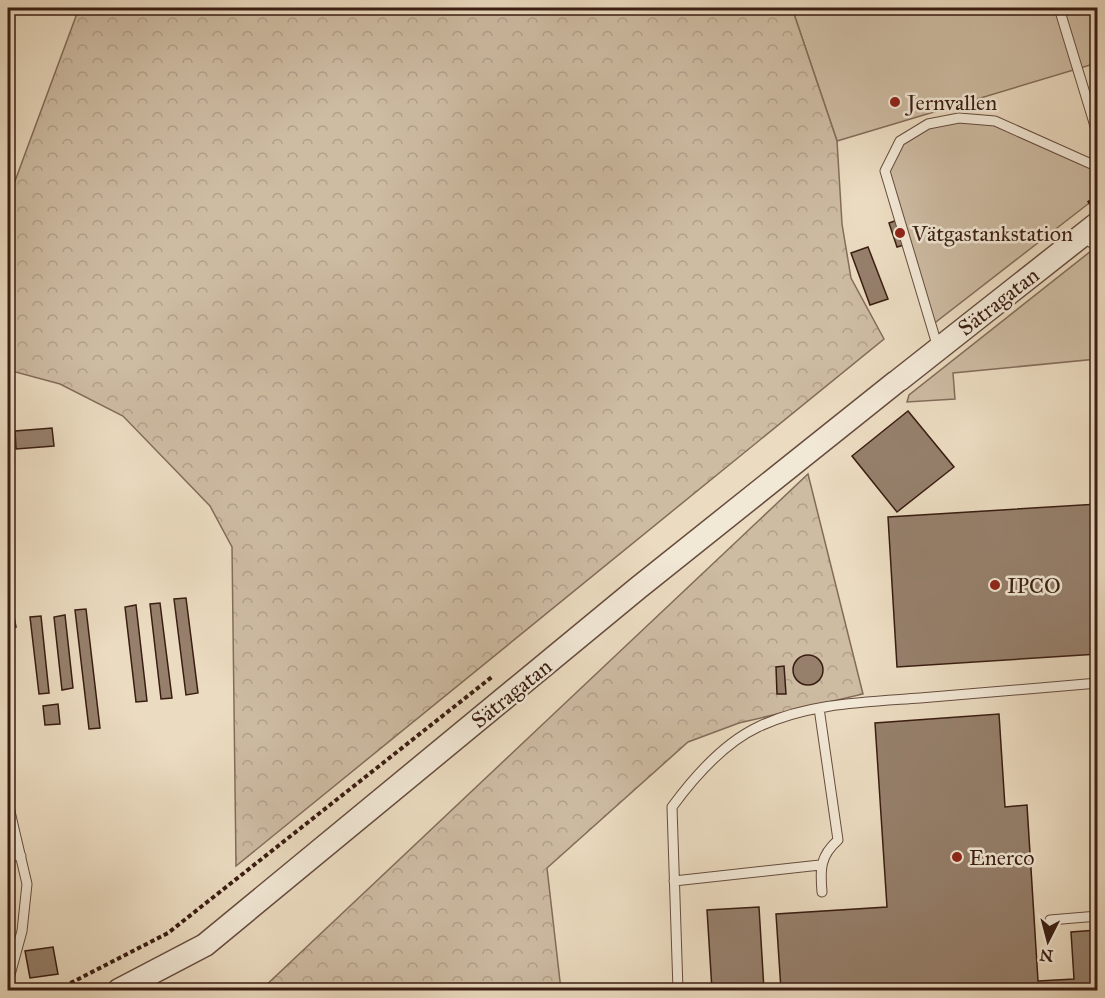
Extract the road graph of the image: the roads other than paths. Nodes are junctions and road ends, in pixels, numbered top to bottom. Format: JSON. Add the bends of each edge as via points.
{"nodes":[{"id":1,"x":1059,"y":8,"type":"edge"},
{"id":2,"x":1098,"y":136,"type":"edge"},
{"id":3,"x":1098,"y":167,"type":"edge"},
{"id":4,"x":1092,"y":236,"type":"edge"},
{"id":5,"x":938,"y":348,"type":"junction"},
{"id":6,"x":1098,"y":683,"type":"edge"},
{"id":7,"x":819,"y":708,"type":"junction"},
{"id":8,"x":8,"y":803,"type":"edge"},
{"id":9,"x":8,"y":855,"type":"edge"},
{"id":10,"x":21,"y":856,"type":"junction"},
{"id":11,"x":820,"y":865,"type":"junction"},
{"id":12,"x":674,"y":880,"type":"junction"},
{"id":13,"x":822,"y":892,"type":"dead end"},
{"id":14,"x":1098,"y":916,"type":"edge"},
{"id":15,"x":1050,"y":920,"type":"dead end"},
{"id":16,"x":8,"y":982,"type":"edge"},
{"id":17,"x":119,"y":990,"type":"edge"},
{"id":18,"x":678,"y":990,"type":"edge"}],
"edges":[{"from":1,"to":2,"type":"lane"},
{"from":3,"to":5,"type":"lane","via":[[995,121],[959,118],[928,124],[900,141],[885,171]]},
{"from":4,"to":5,"type":"street","name":"Sätragatan"},
{"from":5,"to":17,"type":"street","name":"Sätragatan","via":[[205,945]]},
{"from":6,"to":7,"type":"lane"},
{"from":7,"to":11,"type":"lane","via":[[838,840]]},
{"from":7,"to":12,"type":"lane","via":[[757,727],[686,787],[672,807]]},
{"from":8,"to":10,"type":"lane"},
{"from":9,"to":10,"type":"lane"},
{"from":10,"to":16,"type":"lane","via":[[27,884],[22,931]]},
{"from":11,"to":12,"type":"lane"},
{"from":11,"to":13,"type":"lane"},
{"from":12,"to":18,"type":"lane"},
{"from":14,"to":15,"type":"lane"}]}
